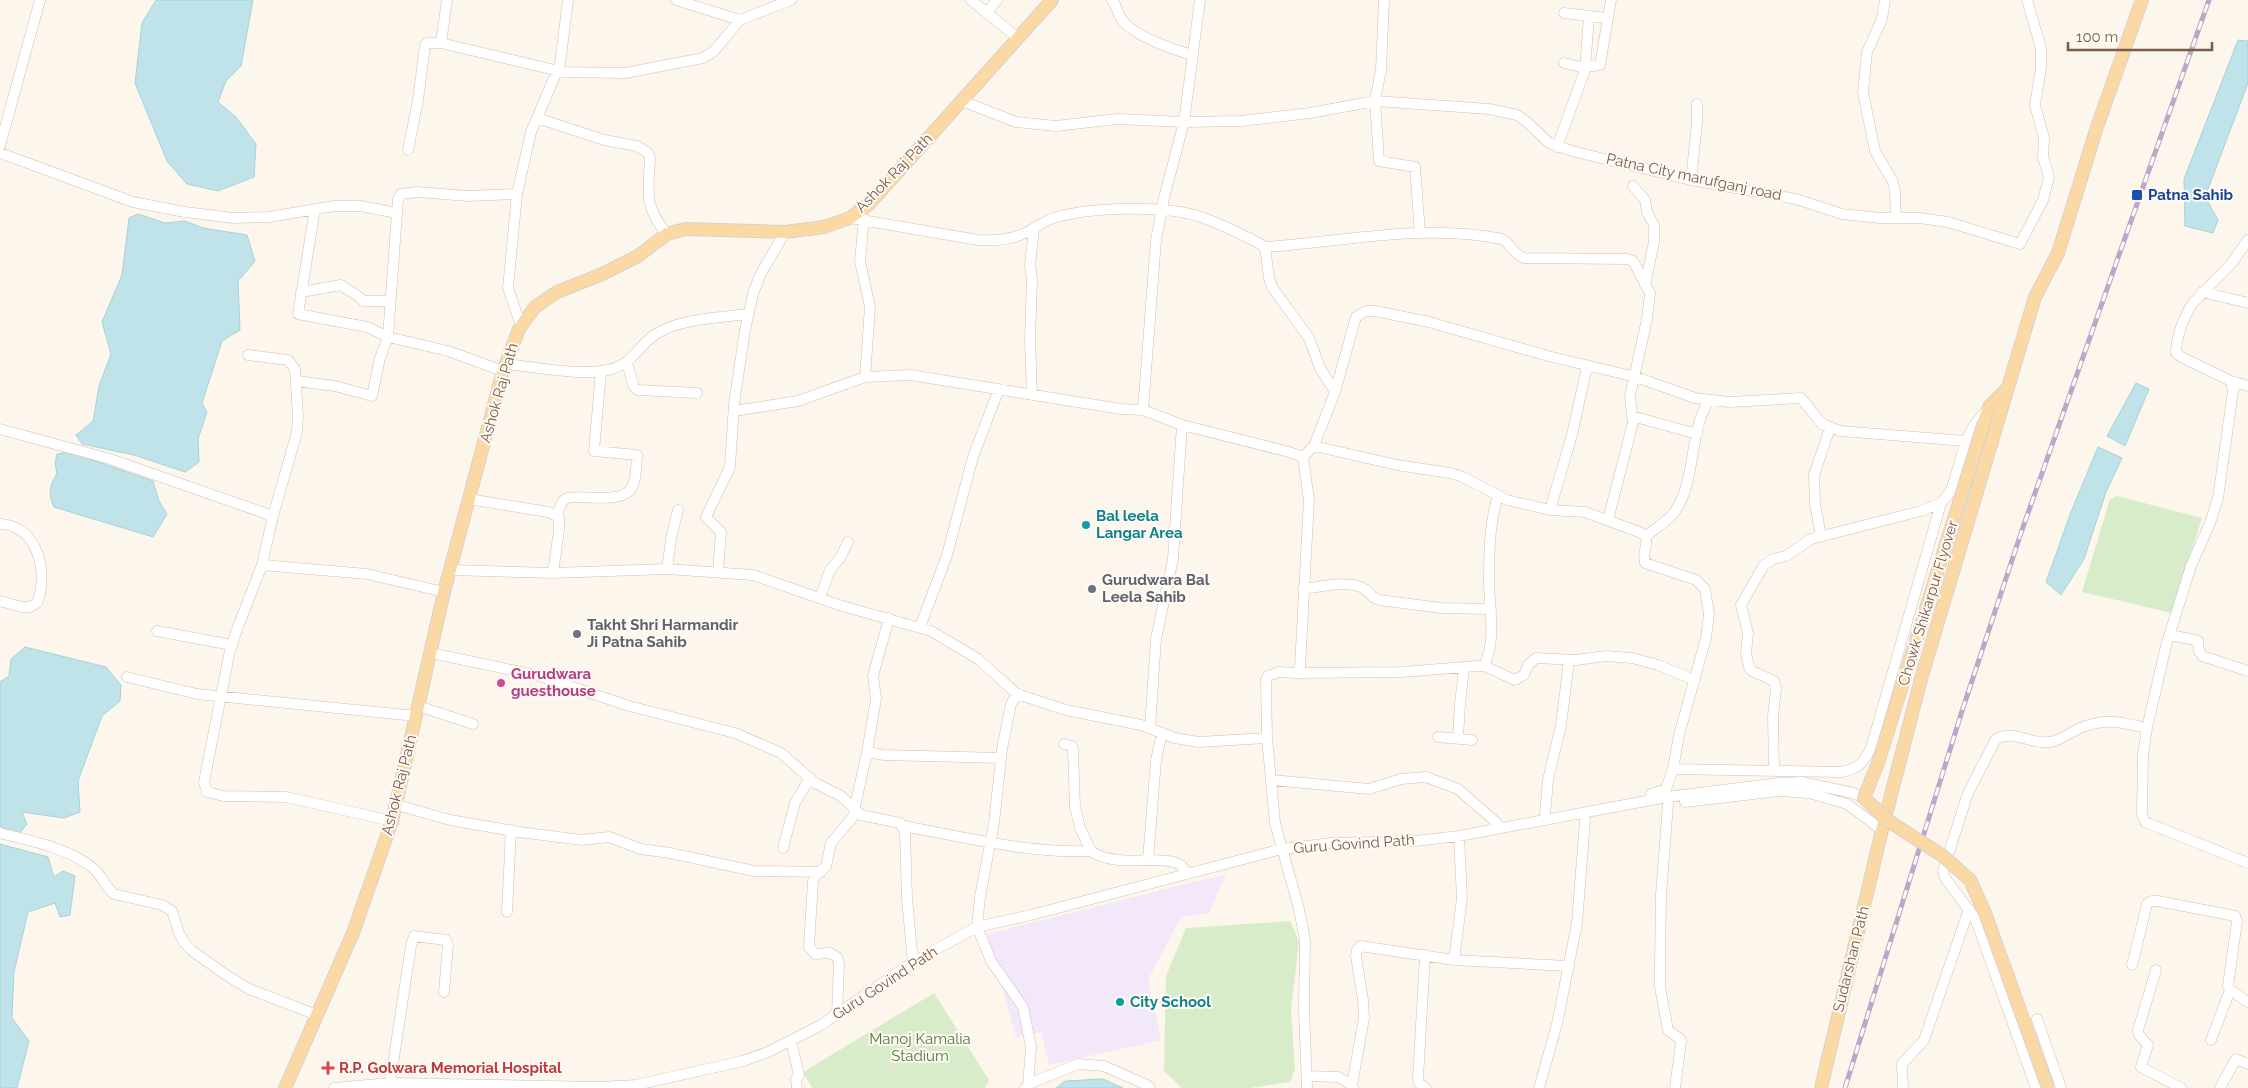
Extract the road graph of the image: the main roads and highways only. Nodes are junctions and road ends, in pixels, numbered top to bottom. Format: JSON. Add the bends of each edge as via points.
{"nodes":[{"id":1,"x":1052,"y":0,"type":"edge"},
{"id":2,"x":2142,"y":0,"type":"edge"},
{"id":3,"x":2008,"y":388,"type":"junction"},
{"id":4,"x":285,"y":1088,"type":"edge"},
{"id":5,"x":1821,"y":1088,"type":"edge"},
{"id":6,"x":2048,"y":1088,"type":"edge"}],
"edges":[{"from":1,"to":4,"type":"main road","name":"Ashok Raj Path","via":[[869,204],[850,218],[824,227],[785,232],[685,229],[667,234],[638,256],[557,292],[535,307],[521,326],[504,368],[444,592],[397,805],[354,933]]},
{"from":2,"to":3,"type":"main road","name":"Sudarshan Path","via":[[2097,127],[2058,253],[2035,298]]},
{"from":3,"to":5,"type":"main road","name":"Sudarshan Path","via":[[1921,679]]},
{"from":3,"to":6,"type":"main road","name":"Chowk Shikarpur Flyover","bridge":true,"via":[[1989,407],[1878,763],[1864,798],[1890,822],[1943,856],[1970,880]]}]}
